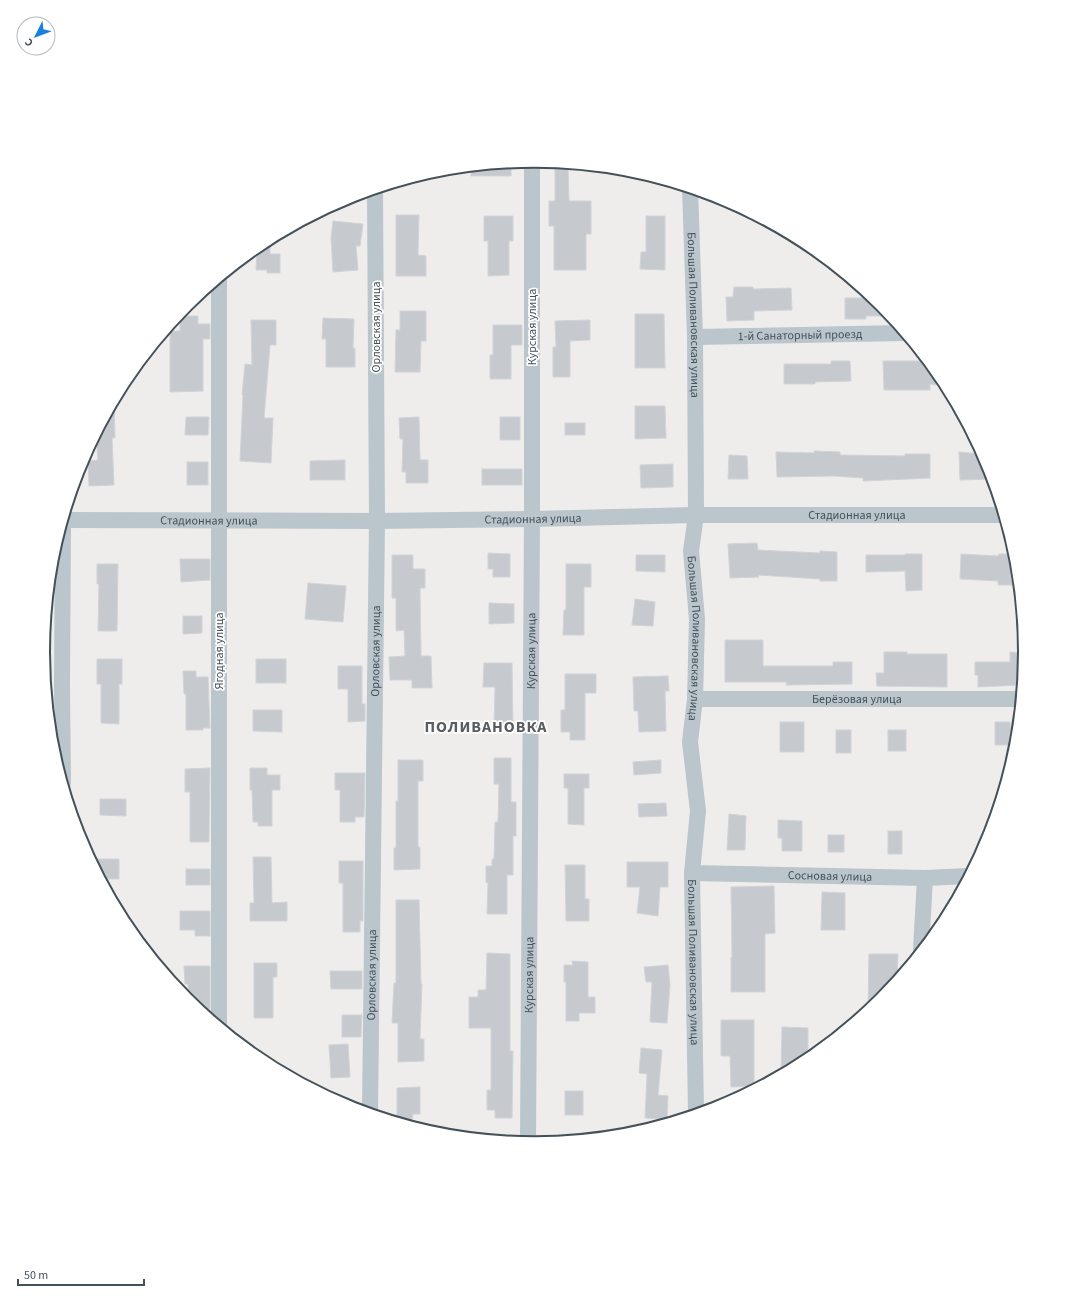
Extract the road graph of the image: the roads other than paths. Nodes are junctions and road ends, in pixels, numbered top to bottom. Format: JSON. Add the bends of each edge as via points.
{"nodes":[{"id":1,"x":532,"y":168,"type":"edge"},
{"id":2,"x":690,"y":193,"type":"edge"},
{"id":3,"x":375,"y":194,"type":"edge"},
{"id":4,"x":219,"y":285,"type":"edge"},
{"id":5,"x":899,"y":333,"type":"edge"},
{"id":6,"x":695,"y":337,"type":"junction"},
{"id":7,"x":696,"y":515,"type":"junction"},
{"id":8,"x":998,"y":515,"type":"edge"},
{"id":9,"x":532,"y":519,"type":"junction"},
{"id":10,"x":68,"y":520,"type":"edge"},
{"id":11,"x":220,"y":520,"type":"junction"},
{"id":12,"x":376,"y":522,"type":"junction"},
{"id":13,"x":63,"y":540,"type":"edge"},
{"id":14,"x":695,"y":699,"type":"junction"},
{"id":15,"x":1016,"y":699,"type":"edge"},
{"id":16,"x":63,"y":763,"type":"edge"},
{"id":17,"x":692,"y":873,"type":"junction"},
{"id":18,"x":963,"y":876,"type":"edge"},
{"id":19,"x":925,"y":878,"type":"junction"},
{"id":20,"x":922,"y":941,"type":"edge"},
{"id":21,"x":219,"y":1018,"type":"edge"},
{"id":22,"x":370,"y":1107,"type":"edge"},
{"id":23,"x":696,"y":1108,"type":"edge"},
{"id":24,"x":528,"y":1136,"type":"edge"}],
"edges":[{"from":1,"to":9,"type":"street","name":"Курская улица"},
{"from":2,"to":6,"type":"street","name":"Большая Поливановская улица"},
{"from":3,"to":12,"type":"street","name":"Орловская улица"},
{"from":4,"to":11,"type":"street","name":"Ягодная улица"},
{"from":5,"to":6,"type":"street","name":"1-й Санаторный проезд"},
{"from":6,"to":7,"type":"street","name":"Большая Поливановская улица"},
{"from":7,"to":8,"type":"street","name":"Стадионная улица"},
{"from":7,"to":9,"type":"street","name":"Стадионная улица"},
{"from":7,"to":14,"type":"street","name":"Большая Поливановская улица","via":[[691,551],[697,619]]},
{"from":9,"to":12,"type":"street","name":"Стадионная улица"},
{"from":9,"to":24,"type":"street","name":"Курская улица"},
{"from":10,"to":11,"type":"street","name":"Стадионная улица"},
{"from":11,"to":12,"type":"street","name":"Стадионная улица"},
{"from":11,"to":21,"type":"street","name":"Ягодная улица"},
{"from":12,"to":22,"type":"street","name":"Орловская улица"},
{"from":13,"to":16,"type":"street"},
{"from":14,"to":15,"type":"street","name":"Берёзовая улица"},
{"from":14,"to":17,"type":"street","name":"Большая Поливановская улица","via":[[690,742],[698,811]]},
{"from":17,"to":19,"type":"street","name":"Сосновая улица"},
{"from":17,"to":23,"type":"street","name":"Большая Поливановская улица"},
{"from":18,"to":19,"type":"street","name":"Сосновая улица"},
{"from":19,"to":20,"type":"street"}]}
